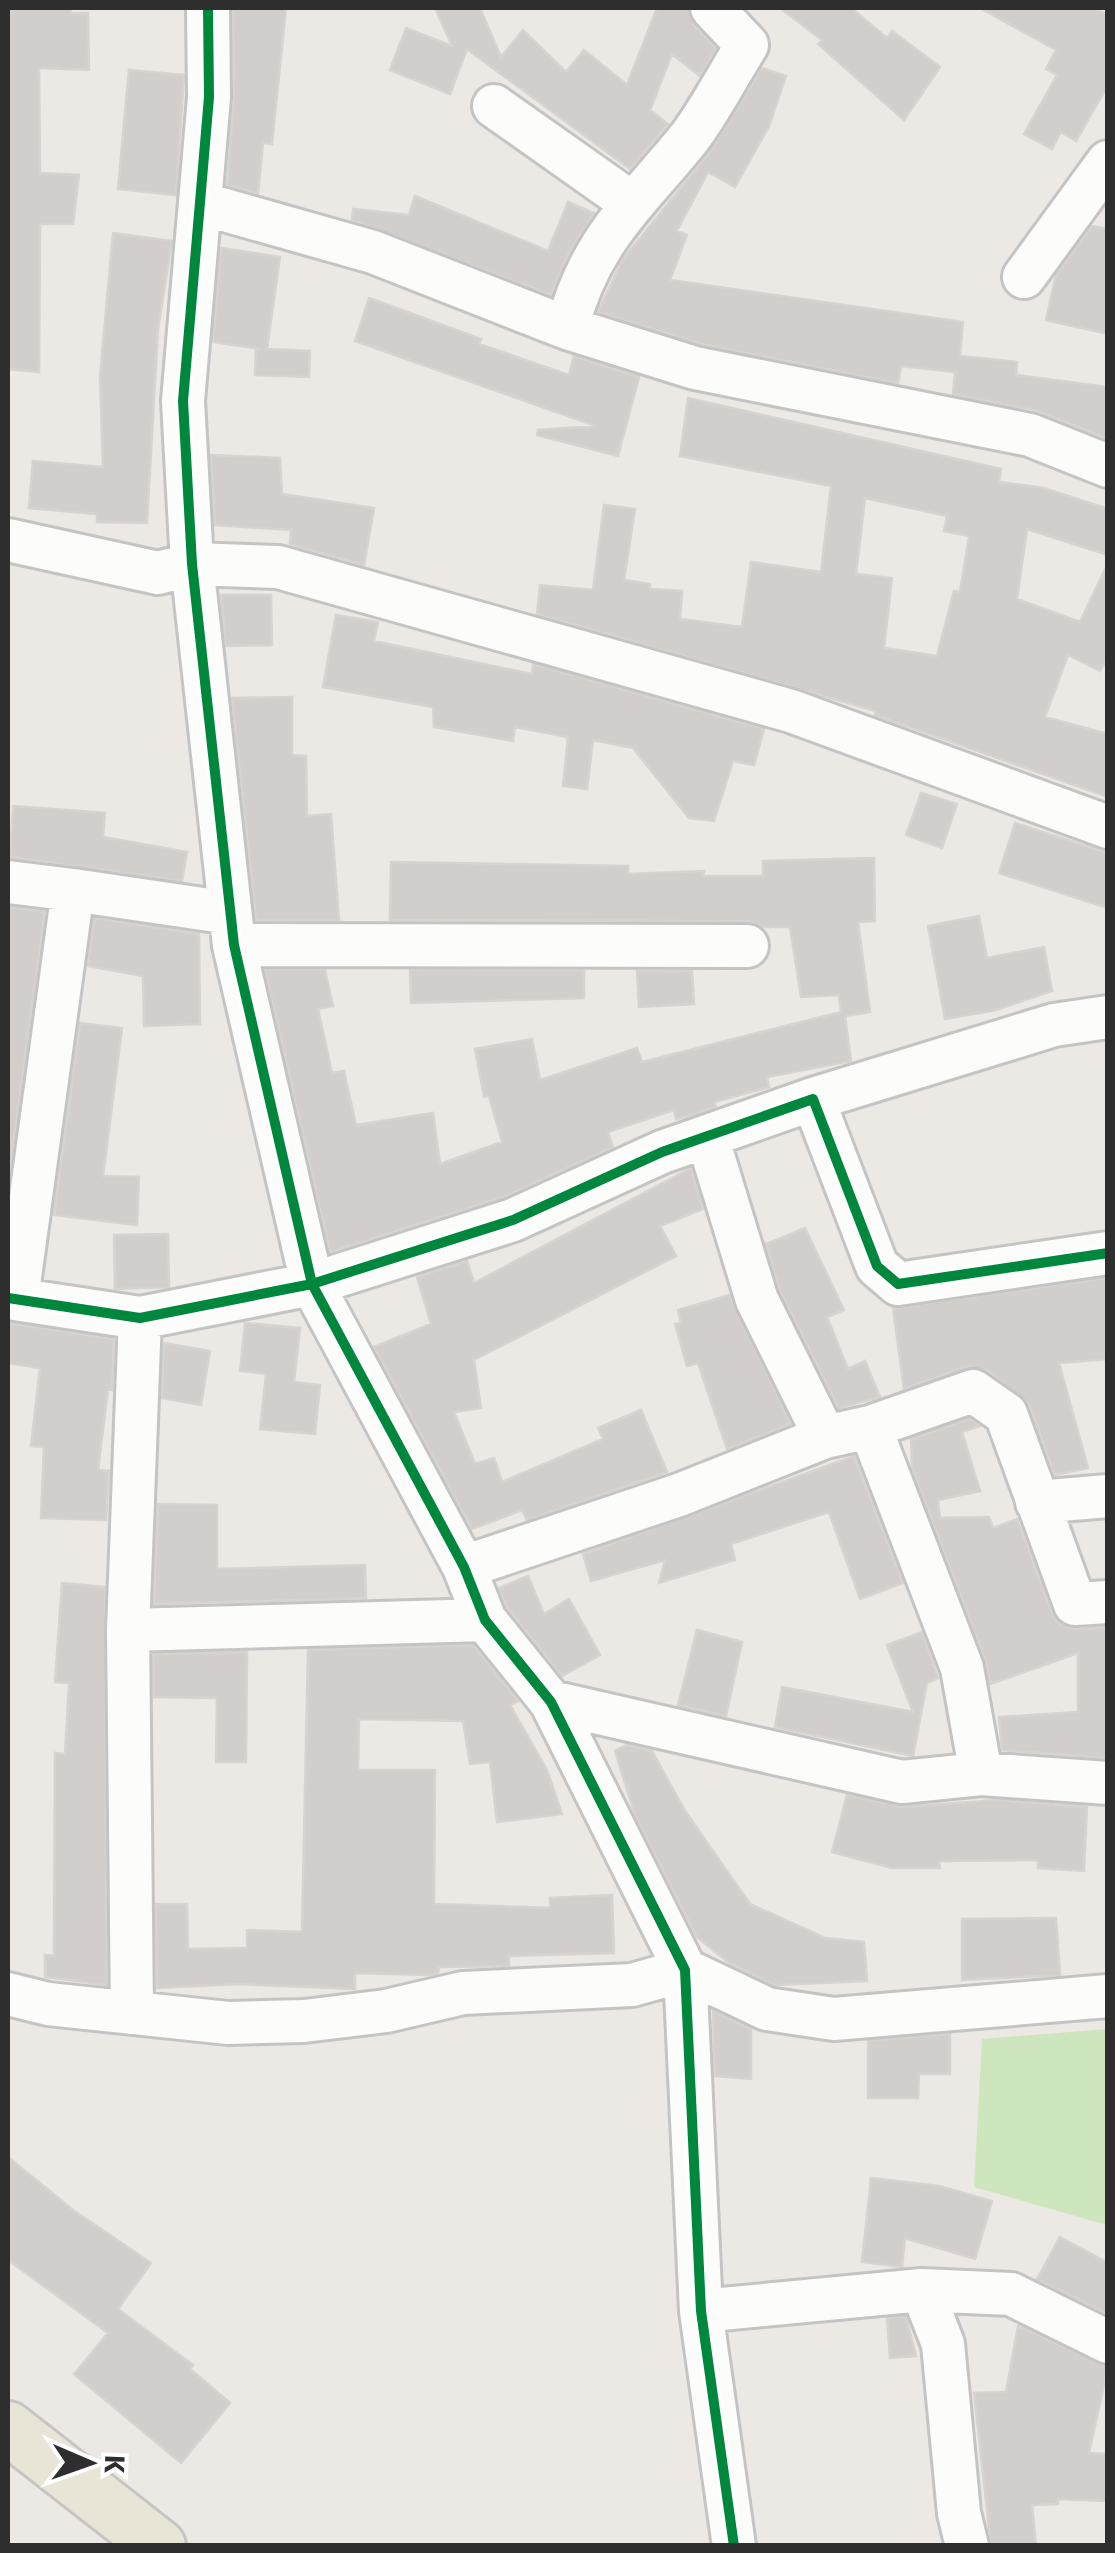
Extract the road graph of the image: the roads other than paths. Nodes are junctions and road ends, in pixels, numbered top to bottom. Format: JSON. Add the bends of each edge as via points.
{"nodes":[{"id":1,"x":208,"y":8,"type":"edge"},
{"id":2,"x":712,"y":8,"type":"edge"},
{"id":3,"x":494,"y":106,"type":"dead end"},
{"id":4,"x":1108,"y":162,"type":"edge"},
{"id":5,"x":630,"y":202,"type":"junction"},
{"id":6,"x":200,"y":203,"type":"junction"},
{"id":7,"x":1024,"y":276,"type":"dead end"},
{"id":8,"x":567,"y":328,"type":"junction"},
{"id":9,"x":1108,"y":466,"type":"edge"},
{"id":10,"x":8,"y":540,"type":"edge"},
{"id":11,"x":192,"y":564,"type":"junction"},
{"id":12,"x":1108,"y":827,"type":"edge"},
{"id":13,"x":8,"y":882,"type":"edge"},
{"id":14,"x":73,"y":890,"type":"junction"},
{"id":15,"x":232,"y":929,"type":"junction"},
{"id":16,"x":746,"y":946,"type":"dead end"},
{"id":17,"x":1108,"y":1017,"type":"edge"},
{"id":18,"x":813,"y":1099,"type":"junction"},
{"id":19,"x":707,"y":1136,"type":"junction"},
{"id":20,"x":1108,"y":1253,"type":"edge"},
{"id":21,"x":312,"y":1284,"type":"junction"},
{"id":22,"x":12,"y":1299,"type":"edge"},
{"id":23,"x":140,"y":1318,"type":"junction"},
{"id":24,"x":870,"y":1427,"type":"junction"},
{"id":25,"x":825,"y":1437,"type":"junction"},
{"id":26,"x":1108,"y":1496,"type":"edge"},
{"id":27,"x":1037,"y":1502,"type":"junction"},
{"id":28,"x":464,"y":1567,"type":"junction"},
{"id":29,"x":1108,"y":1602,"type":"edge"},
{"id":30,"x":485,"y":1620,"type":"junction"},
{"id":31,"x":128,"y":1630,"type":"junction"},
{"id":32,"x":551,"y":1702,"type":"junction"},
{"id":33,"x":980,"y":1774,"type":"junction"},
{"id":34,"x":1108,"y":1783,"type":"edge"},
{"id":35,"x":684,"y":1970,"type":"junction"},
{"id":36,"x":8,"y":1994,"type":"edge"},
{"id":37,"x":1108,"y":1996,"type":"edge"},
{"id":38,"x":132,"y":2013,"type":"junction"},
{"id":39,"x":922,"y":2290,"type":"junction"},
{"id":40,"x":701,"y":2311,"type":"junction"},
{"id":41,"x":1108,"y":2342,"type":"edge"},
{"id":42,"x":8,"y":2428,"type":"edge"},
{"id":43,"x":158,"y":2546,"type":"edge"},
{"id":44,"x":734,"y":2546,"type":"edge"},
{"id":45,"x":967,"y":2546,"type":"edge"}],
"edges":[{"from":1,"to":6,"type":"street"},
{"from":2,"to":5,"type":"street","via":[[747,45],[691,135]]},
{"from":3,"to":5,"type":"street"},
{"from":4,"to":7,"type":"street"},
{"from":5,"to":8,"type":"street","via":[[578,285]]},
{"from":6,"to":8,"type":"street","via":[[373,252]]},
{"from":6,"to":11,"type":"street","via":[[183,401]]},
{"from":8,"to":9,"type":"street","via":[[695,368],[1030,435]]},
{"from":10,"to":11,"type":"street","via":[[158,573]]},
{"from":11,"to":12,"type":"street","via":[[278,567],[791,712]]},
{"from":11,"to":15,"type":"street"},
{"from":13,"to":14,"type":"street"},
{"from":14,"to":15,"type":"street"},
{"from":14,"to":22,"type":"street"},
{"from":15,"to":16,"type":"street"},
{"from":15,"to":21,"type":"street"},
{"from":17,"to":18,"type":"street","via":[[1054,1025]]},
{"from":18,"to":19,"type":"street"},
{"from":18,"to":20,"type":"street","via":[[877,1266],[898,1284]]},
{"from":19,"to":21,"type":"street","via":[[513,1220]]},
{"from":19,"to":25,"type":"street","via":[[756,1300]]},
{"from":21,"to":23,"type":"street"},
{"from":21,"to":28,"type":"street"},
{"from":22,"to":23,"type":"street"},
{"from":23,"to":31,"type":"street"},
{"from":24,"to":25,"type":"street"},
{"from":24,"to":27,"type":"street","via":[[973,1392],[1006,1414]]},
{"from":24,"to":33,"type":"street","via":[[962,1668]]},
{"from":25,"to":28,"type":"street","via":[[679,1495]]},
{"from":26,"to":27,"type":"street"},
{"from":27,"to":29,"type":"street","via":[[1075,1604]]},
{"from":28,"to":30,"type":"street"},
{"from":30,"to":31,"type":"street"},
{"from":30,"to":32,"type":"street"},
{"from":31,"to":38,"type":"street"},
{"from":32,"to":33,"type":"street","via":[[902,1782]]},
{"from":32,"to":35,"type":"street"},
{"from":33,"to":34,"type":"street"},
{"from":35,"to":37,"type":"street","via":[[767,2009],[834,2019]]},
{"from":35,"to":38,"type":"street","via":[[632,1985],[463,1994],[304,2021],[228,2023]]},
{"from":35,"to":40,"type":"street"},
{"from":36,"to":38,"type":"street"},
{"from":39,"to":40,"type":"street"},
{"from":39,"to":41,"type":"street","via":[[1011,2294]]},
{"from":39,"to":45,"type":"street","via":[[943,2344]]},
{"from":40,"to":44,"type":"street"},
{"from":42,"to":43,"type":"main road"}]}
